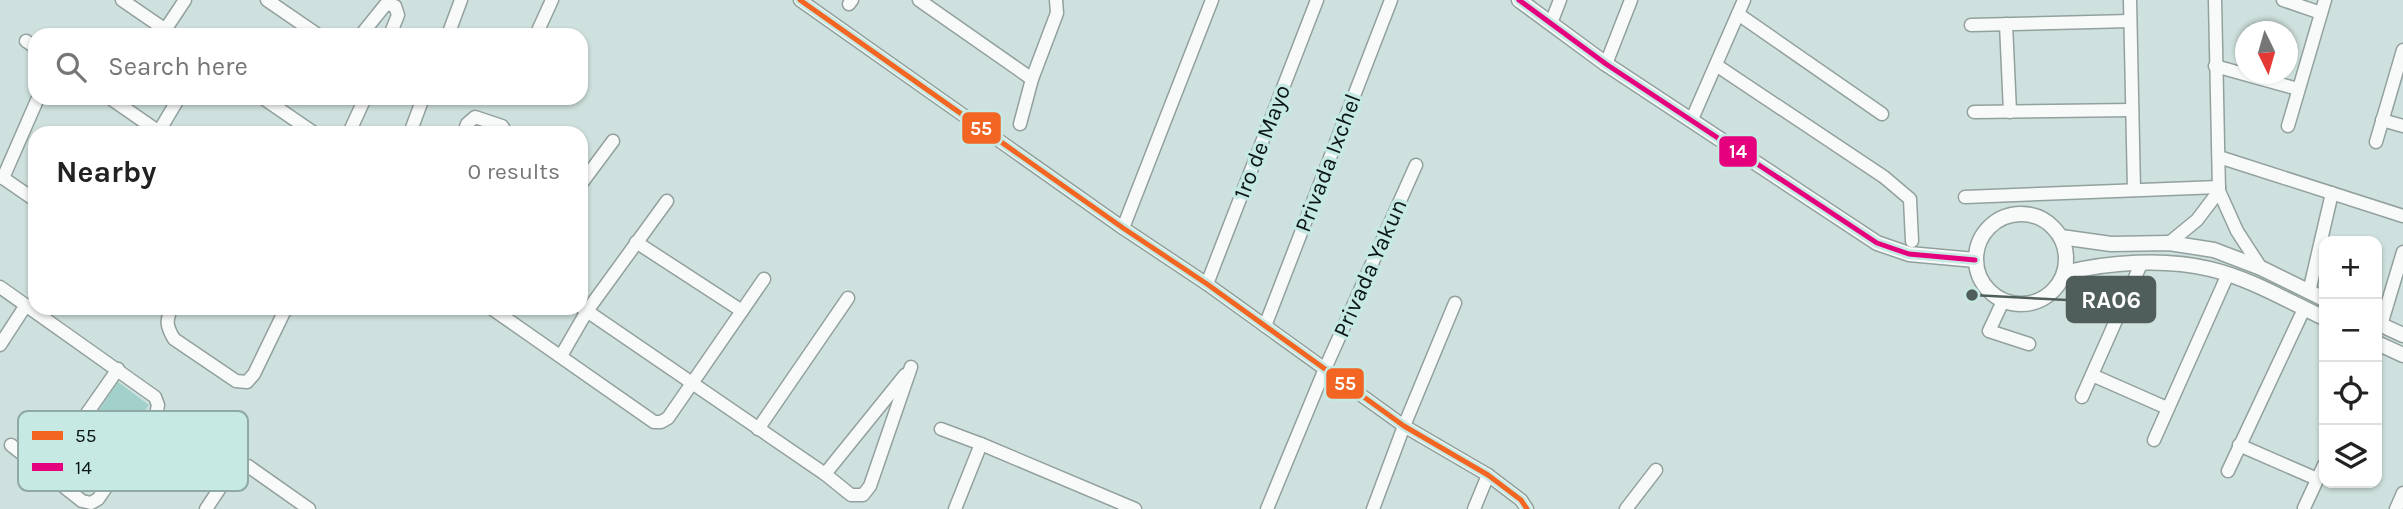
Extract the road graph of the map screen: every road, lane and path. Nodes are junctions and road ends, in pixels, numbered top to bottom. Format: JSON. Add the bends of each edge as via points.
{"nodes":[{"id":1,"x":122,"y":0,"type":"edge"},
{"id":2,"x":185,"y":0,"type":"edge"},
{"id":3,"x":267,"y":0,"type":"edge"},
{"id":4,"x":461,"y":0,"type":"edge"},
{"id":5,"x":552,"y":0,"type":"edge"},
{"id":6,"x":800,"y":0,"type":"edge"},
{"id":7,"x":919,"y":0,"type":"edge"},
{"id":8,"x":1056,"y":0,"type":"edge"},
{"id":9,"x":1212,"y":0,"type":"edge"},
{"id":10,"x":1317,"y":0,"type":"edge"},
{"id":11,"x":1391,"y":0,"type":"edge"},
{"id":12,"x":1519,"y":0,"type":"edge"},
{"id":13,"x":1631,"y":0,"type":"edge"},
{"id":14,"x":1744,"y":0,"type":"edge"},
{"id":15,"x":2130,"y":0,"type":"edge"},
{"id":16,"x":2214,"y":0,"type":"edge"},
{"id":17,"x":2283,"y":0,"type":"edge"},
{"id":18,"x":1559,"y":3,"type":"edge"},
{"id":19,"x":285,"y":5,"type":"edge"},
{"id":20,"x":2323,"y":6,"type":"edge"},
{"id":21,"x":1738,"y":14,"type":"junction"},
{"id":22,"x":2130,"y":21,"type":"junction"},
{"id":23,"x":1551,"y":23,"type":"junction"},
{"id":24,"x":2006,"y":24,"type":"junction"},
{"id":25,"x":1971,"y":25,"type":"dead end"},
{"id":26,"x":163,"y":28,"type":"edge"},
{"id":27,"x":171,"y":28,"type":"edge"},
{"id":28,"x":310,"y":28,"type":"edge"},
{"id":29,"x":367,"y":28,"type":"edge"},
{"id":30,"x":393,"y":28,"type":"edge"},
{"id":31,"x":451,"y":28,"type":"edge"},
{"id":32,"x":539,"y":28,"type":"edge"},
{"id":33,"x":2403,"y":50,"type":"edge"},
{"id":34,"x":1606,"y":64,"type":"junction"},
{"id":35,"x":1716,"y":65,"type":"junction"},
{"id":36,"x":2215,"y":65,"type":"junction"},
{"id":37,"x":1032,"y":79,"type":"junction"},
{"id":38,"x":2298,"y":89,"type":"junction"},
{"id":39,"x":35,"y":105,"type":"edge"},
{"id":40,"x":120,"y":105,"type":"edge"},
{"id":41,"x":175,"y":105,"type":"edge"},
{"id":42,"x":273,"y":105,"type":"edge"},
{"id":43,"x":362,"y":105,"type":"edge"},
{"id":44,"x":420,"y":105,"type":"edge"},
{"id":45,"x":2132,"y":110,"type":"junction"},
{"id":46,"x":1974,"y":112,"type":"dead end"},
{"id":47,"x":2010,"y":112,"type":"junction"},
{"id":48,"x":1882,"y":114,"type":"dead end"},
{"id":49,"x":1692,"y":119,"type":"junction"},
{"id":50,"x":2382,"y":120,"type":"junction"},
{"id":51,"x":1020,"y":124,"type":"dead end"},
{"id":52,"x":150,"y":126,"type":"edge"},
{"id":53,"x":162,"y":126,"type":"edge"},
{"id":54,"x":304,"y":126,"type":"edge"},
{"id":55,"x":352,"y":126,"type":"edge"},
{"id":56,"x":413,"y":126,"type":"edge"},
{"id":57,"x":466,"y":126,"type":"edge"},
{"id":58,"x":502,"y":126,"type":"edge"},
{"id":59,"x":2288,"y":126,"type":"dead end"},
{"id":60,"x":2403,"y":126,"type":"edge"},
{"id":61,"x":613,"y":141,"type":"dead end"},
{"id":62,"x":2376,"y":142,"type":"dead end"},
{"id":63,"x":2219,"y":157,"type":"junction"},
{"id":64,"x":1416,"y":165,"type":"dead end"},
{"id":65,"x":588,"y":175,"type":"edge"},
{"id":66,"x":1,"y":177,"type":"edge"},
{"id":67,"x":2219,"y":189,"type":"junction"},
{"id":68,"x":2134,"y":190,"type":"junction"},
{"id":69,"x":2332,"y":193,"type":"junction"},
{"id":70,"x":28,"y":195,"type":"edge"},
{"id":71,"x":1965,"y":197,"type":"dead end"},
{"id":72,"x":667,"y":201,"type":"dead end"},
{"id":73,"x":2403,"y":216,"type":"edge"},
{"id":74,"x":1123,"y":228,"type":"junction"},
{"id":75,"x":2061,"y":237,"type":"junction"},
{"id":76,"x":1912,"y":241,"type":"dead end"},
{"id":77,"x":636,"y":242,"type":"junction"},
{"id":78,"x":2169,"y":243,"type":"junction"},
{"id":79,"x":2403,"y":252,"type":"edge"},
{"id":80,"x":1975,"y":260,"type":"junction"},
{"id":81,"x":2141,"y":264,"type":"junction"},
{"id":82,"x":2261,"y":268,"type":"junction"},
{"id":83,"x":2064,"y":273,"type":"junction"},
{"id":84,"x":2228,"y":274,"type":"junction"},
{"id":85,"x":2276,"y":276,"type":"junction"},
{"id":86,"x":764,"y":279,"type":"dead end"},
{"id":87,"x":1207,"y":284,"type":"junction"},
{"id":88,"x":0,"y":287,"type":"edge"},
{"id":89,"x":2268,"y":292,"type":"junction"},
{"id":90,"x":2309,"y":292,"type":"junction"},
{"id":91,"x":2319,"y":297,"type":"edge"},
{"id":92,"x":848,"y":298,"type":"dead end"},
{"id":93,"x":2003,"y":301,"type":"junction"},
{"id":94,"x":1455,"y":303,"type":"dead end"},
{"id":95,"x":588,"y":304,"type":"edge"},
{"id":96,"x":26,"y":305,"type":"joint"},
{"id":97,"x":2304,"y":309,"type":"junction"},
{"id":98,"x":742,"y":311,"type":"junction"},
{"id":99,"x":588,"y":312,"type":"edge"},
{"id":100,"x":50,"y":315,"type":"edge"},
{"id":101,"x":168,"y":315,"type":"edge"},
{"id":102,"x":283,"y":315,"type":"edge"},
{"id":103,"x":501,"y":315,"type":"edge"},
{"id":104,"x":581,"y":315,"type":"edge"},
{"id":105,"x":2382,"y":315,"type":"edge"},
{"id":106,"x":2319,"y":316,"type":"edge"},
{"id":107,"x":2382,"y":325,"type":"edge"},
{"id":108,"x":1265,"y":326,"type":"junction"},
{"id":109,"x":2403,"y":335,"type":"edge"},
{"id":110,"x":2029,"y":344,"type":"dead end"},
{"id":111,"x":0,"y":345,"type":"edge"},
{"id":112,"x":2382,"y":348,"type":"edge"},
{"id":113,"x":2403,"y":355,"type":"edge"},
{"id":114,"x":561,"y":356,"type":"junction"},
{"id":115,"x":118,"y":369,"type":"junction"},
{"id":116,"x":1324,"y":371,"type":"junction"},
{"id":117,"x":2092,"y":375,"type":"junction"},
{"id":118,"x":692,"y":382,"type":"junction"},
{"id":119,"x":2082,"y":397,"type":"dead end"},
{"id":120,"x":2167,"y":408,"type":"junction"},
{"id":121,"x":89,"y":411,"type":"edge"},
{"id":122,"x":157,"y":411,"type":"edge"},
{"id":123,"x":1404,"y":426,"type":"junction"},
{"id":124,"x":758,"y":429,"type":"junction"},
{"id":125,"x":941,"y":429,"type":"dead end"},
{"id":126,"x":2154,"y":440,"type":"dead end"},
{"id":127,"x":981,"y":444,"type":"junction"},
{"id":128,"x":10,"y":445,"type":"dead end"},
{"id":129,"x":2239,"y":445,"type":"junction"},
{"id":130,"x":18,"y":451,"type":"edge"},
{"id":131,"x":248,"y":466,"type":"edge"},
{"id":132,"x":1656,"y":470,"type":"dead end"},
{"id":133,"x":2228,"y":471,"type":"dead end"},
{"id":134,"x":825,"y":474,"type":"junction"},
{"id":135,"x":1488,"y":475,"type":"junction"},
{"id":136,"x":2319,"y":475,"type":"edge"},
{"id":137,"x":2317,"y":479,"type":"junction"},
{"id":138,"x":70,"y":491,"type":"edge"},
{"id":139,"x":104,"y":491,"type":"edge"},
{"id":140,"x":218,"y":491,"type":"edge"},
{"id":141,"x":2403,"y":493,"type":"edge"},
{"id":142,"x":2304,"y":508,"type":"edge"},
{"id":143,"x":206,"y":509,"type":"edge"},
{"id":144,"x":309,"y":509,"type":"edge"},
{"id":145,"x":955,"y":509,"type":"edge"},
{"id":146,"x":1135,"y":509,"type":"edge"},
{"id":147,"x":1267,"y":509,"type":"edge"},
{"id":148,"x":1373,"y":509,"type":"edge"},
{"id":149,"x":1474,"y":509,"type":"edge"},
{"id":150,"x":1527,"y":509,"type":"edge"},
{"id":151,"x":1626,"y":509,"type":"edge"},
{"id":152,"x":2396,"y":509,"type":"edge"}],
"edges":[{"from":1,"to":26,"type":"street"},
{"from":2,"to":27,"type":"street"},
{"from":3,"to":19,"type":"street"},
{"from":4,"to":31,"type":"street"},
{"from":5,"to":32,"type":"street"},
{"from":6,"to":74,"type":"street"},
{"from":7,"to":37,"type":"street"},
{"from":8,"to":37,"type":"street","via":[[1057,13]]},
{"from":9,"to":74,"type":"street"},
{"from":10,"to":87,"type":"street","name":"1ro de Mayo"},
{"from":11,"to":108,"type":"street","name":"Privada Ixchel"},
{"from":12,"to":23,"type":"street"},
{"from":13,"to":34,"type":"street"},
{"from":14,"to":21,"type":"street"},
{"from":15,"to":22,"type":"street"},
{"from":16,"to":36,"type":"street"},
{"from":17,"to":20,"type":"street"},
{"from":18,"to":23,"type":"street"},
{"from":19,"to":28,"type":"street"},
{"from":20,"to":38,"type":"street"},
{"from":21,"to":35,"type":"street"},
{"from":21,"to":48,"type":"street"},
{"from":22,"to":24,"type":"street"},
{"from":22,"to":45,"type":"street"},
{"from":23,"to":34,"type":"street"},
{"from":24,"to":25,"type":"street"},
{"from":24,"to":47,"type":"street"},
{"from":29,"to":30,"type":"street","via":[[386,4],[395,6],[398,15]]},
{"from":33,"to":50,"type":"street"},
{"from":34,"to":49,"type":"street"},
{"from":35,"to":49,"type":"street"},
{"from":35,"to":76,"type":"street","via":[[1910,198]]},
{"from":36,"to":38,"type":"street"},
{"from":36,"to":63,"type":"street"},
{"from":37,"to":51,"type":"street"},
{"from":38,"to":59,"type":"street"},
{"from":39,"to":66,"type":"street"},
{"from":40,"to":52,"type":"street"},
{"from":41,"to":53,"type":"street"},
{"from":42,"to":54,"type":"street"},
{"from":43,"to":55,"type":"street"},
{"from":44,"to":56,"type":"street"},
{"from":45,"to":47,"type":"street"},
{"from":45,"to":68,"type":"street"},
{"from":46,"to":47,"type":"street"},
{"from":49,"to":80,"type":"street","via":[[1877,243],[1928,258]]},
{"from":50,"to":60,"type":"street"},
{"from":50,"to":62,"type":"street"},
{"from":57,"to":58,"type":"street","via":[[475,117]]},
{"from":61,"to":65,"type":"street"},
{"from":63,"to":67,"type":"street"},
{"from":63,"to":69,"type":"street"},
{"from":64,"to":116,"type":"street","name":"Privada Yakun"},
{"from":66,"to":70,"type":"street"},
{"from":67,"to":68,"type":"street"},
{"from":67,"to":78,"type":"street","via":[[2197,220]]},
{"from":67,"to":82,"type":"street","via":[[2237,231]]},
{"from":68,"to":71,"type":"street"},
{"from":69,"to":73,"type":"street"},
{"from":69,"to":90,"type":"street"},
{"from":72,"to":77,"type":"street"},
{"from":74,"to":87,"type":"street"},
{"from":75,"to":78,"type":"street","via":[[2111,244]]},
{"from":75,"to":80,"type":"street","via":[[2053,226],[2029,214],[2002,217],[1982,235]]},
{"from":75,"to":83,"type":"street"},
{"from":77,"to":95,"type":"street"},
{"from":77,"to":98,"type":"street"},
{"from":78,"to":82,"type":"street","via":[[2214,250]]},
{"from":79,"to":105,"type":"street"},
{"from":80,"to":93,"type":"street","via":[[1983,285]]},
{"from":81,"to":83,"type":"street"},
{"from":81,"to":84,"type":"street","via":[[2181,264]]},
{"from":81,"to":117,"type":"street"},
{"from":82,"to":85,"type":"street"},
{"from":83,"to":93,"type":"street","via":[[2057,286],[2033,303]]},
{"from":84,"to":89,"type":"street"},
{"from":84,"to":120,"type":"street"},
{"from":85,"to":89,"type":"street"},
{"from":85,"to":90,"type":"street"},
{"from":86,"to":98,"type":"street"},
{"from":87,"to":108,"type":"street"},
{"from":88,"to":96,"type":"street"},
{"from":89,"to":97,"type":"street"},
{"from":90,"to":91,"type":"street"},
{"from":92,"to":124,"type":"street"},
{"from":93,"to":110,"type":"street","via":[[1989,331]]},
{"from":94,"to":123,"type":"street"},
{"from":96,"to":111,"type":"street"},
{"from":97,"to":106,"type":"street"},
{"from":97,"to":129,"type":"street"},
{"from":98,"to":118,"type":"street"},
{"from":99,"to":118,"type":"street"},
{"from":100,"to":115,"type":"street"},
{"from":101,"to":102,"type":"street","via":[[174,339],[236,381],[247,382]]},
{"from":103,"to":114,"type":"street"},
{"from":104,"to":114,"type":"street"},
{"from":107,"to":109,"type":"street"},
{"from":108,"to":116,"type":"street"},
{"from":112,"to":113,"type":"street"},
{"from":114,"to":118,"type":"street","via":[[654,422],[668,418]]},
{"from":115,"to":121,"type":"street"},
{"from":115,"to":122,"type":"street","via":[[155,397]]},
{"from":116,"to":123,"type":"street"},
{"from":116,"to":147,"type":"street","name":"Privada Yakun"},
{"from":117,"to":119,"type":"street"},
{"from":117,"to":120,"type":"street"},
{"from":118,"to":124,"type":"street"},
{"from":120,"to":126,"type":"street"},
{"from":123,"to":135,"type":"street"},
{"from":123,"to":148,"type":"street"},
{"from":124,"to":134,"type":"street"},
{"from":125,"to":127,"type":"street"},
{"from":127,"to":145,"type":"street"},
{"from":127,"to":146,"type":"street"},
{"from":128,"to":130,"type":"street"},
{"from":129,"to":133,"type":"street"},
{"from":129,"to":137,"type":"street"},
{"from":131,"to":144,"type":"street"},
{"from":132,"to":151,"type":"street"},
{"from":134,"to":134,"type":"street","via":[[903,377],[912,367],[863,495],[851,495]]},
{"from":135,"to":149,"type":"street"},
{"from":135,"to":150,"type":"street"},
{"from":136,"to":137,"type":"street"},
{"from":137,"to":142,"type":"street"},
{"from":138,"to":139,"type":"street","via":[[91,502]]},
{"from":140,"to":143,"type":"street"},
{"from":141,"to":152,"type":"street"}]}
